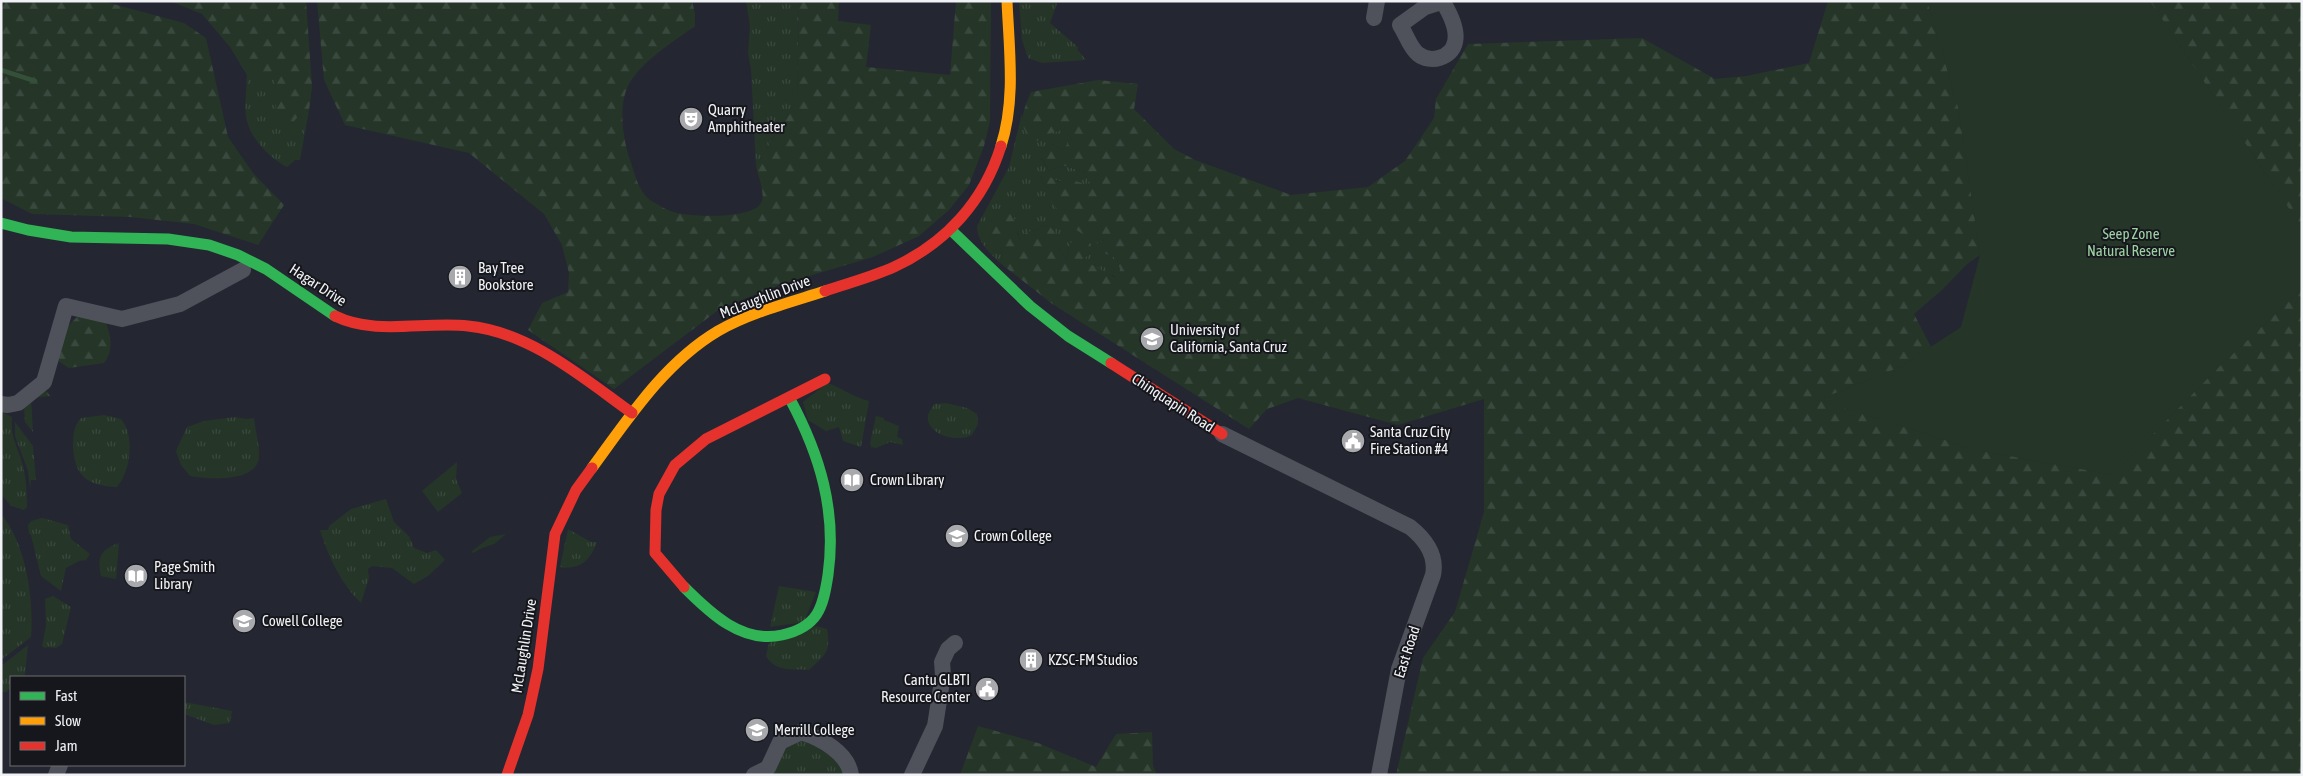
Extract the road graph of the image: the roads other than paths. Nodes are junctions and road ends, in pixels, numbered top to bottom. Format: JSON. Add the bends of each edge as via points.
{"nodes":[{"id":1,"x":1007,"y":1,"type":"edge"},
{"id":2,"x":1377,"y":1,"type":"edge"},
{"id":3,"x":1444,"y":2,"type":"edge"},
{"id":4,"x":1374,"y":18,"type":"dead end"},
{"id":5,"x":1,"y":223,"type":"edge"},
{"id":6,"x":952,"y":231,"type":"junction"},
{"id":7,"x":243,"y":270,"type":"dead end"},
{"id":8,"x":826,"y":379,"type":"dead end"},
{"id":9,"x":790,"y":399,"type":"junction"},
{"id":10,"x":1,"y":404,"type":"edge"},
{"id":11,"x":632,"y":413,"type":"junction"},
{"id":12,"x":1222,"y":434,"type":"joint"},
{"id":13,"x":1420,"y":535,"type":"joint"},
{"id":14,"x":955,"y":643,"type":"dead end"},
{"id":15,"x":507,"y":775,"type":"edge"},
{"id":16,"x":754,"y":775,"type":"edge"},
{"id":17,"x":851,"y":775,"type":"edge"},
{"id":18,"x":912,"y":775,"type":"edge"},
{"id":19,"x":1379,"y":775,"type":"edge"}],
"edges":[{"from":1,"to":6,"type":"street","name":"McLaughlin Drive","via":[[1009,109],[1005,132],[990,177]]},
{"from":2,"to":4,"type":"street"},
{"from":3,"to":3,"type":"street","via":[[1456,35],[1452,50],[1432,60],[1417,54],[1400,25],[1425,7]]},
{"from":5,"to":11,"type":"street","name":"Hagar Drive","via":[[23,230],[67,236],[199,243],[257,265],[328,313],[351,322],[391,327],[468,325],[497,331],[532,346]]},
{"from":6,"to":11,"type":"street","name":"McLaughlin Drive","via":[[917,257],[892,268],[760,313],[718,331],[675,364]]},
{"from":6,"to":12,"type":"street","name":"Chinquapin Road","via":[[1030,306],[1068,336]]},
{"from":7,"to":10,"type":"street","via":[[180,304],[122,319],[66,306],[44,382],[18,403]]},
{"from":8,"to":9,"type":"street"},
{"from":9,"to":9,"type":"street","via":[[820,461],[829,510],[830,560],[818,614],[799,630],[766,639],[748,635],[704,608],[664,564],[655,553],[656,510],[659,494],[675,466],[700,444]]},
{"from":11,"to":15,"type":"street","name":"McLaughlin Drive","via":[[576,490],[555,534],[538,669],[528,716]]},
{"from":12,"to":13,"type":"street","name":"Chinquapin Road","via":[[1390,516]]},
{"from":13,"to":19,"type":"street","name":"East Road","via":[[1435,564],[1399,669]]},
{"from":14,"to":18,"type":"street","via":[[942,662],[935,726]]},
{"from":16,"to":17,"type":"street","via":[[768,768],[780,742],[801,732],[819,739],[843,756],[850,766]]}]}
